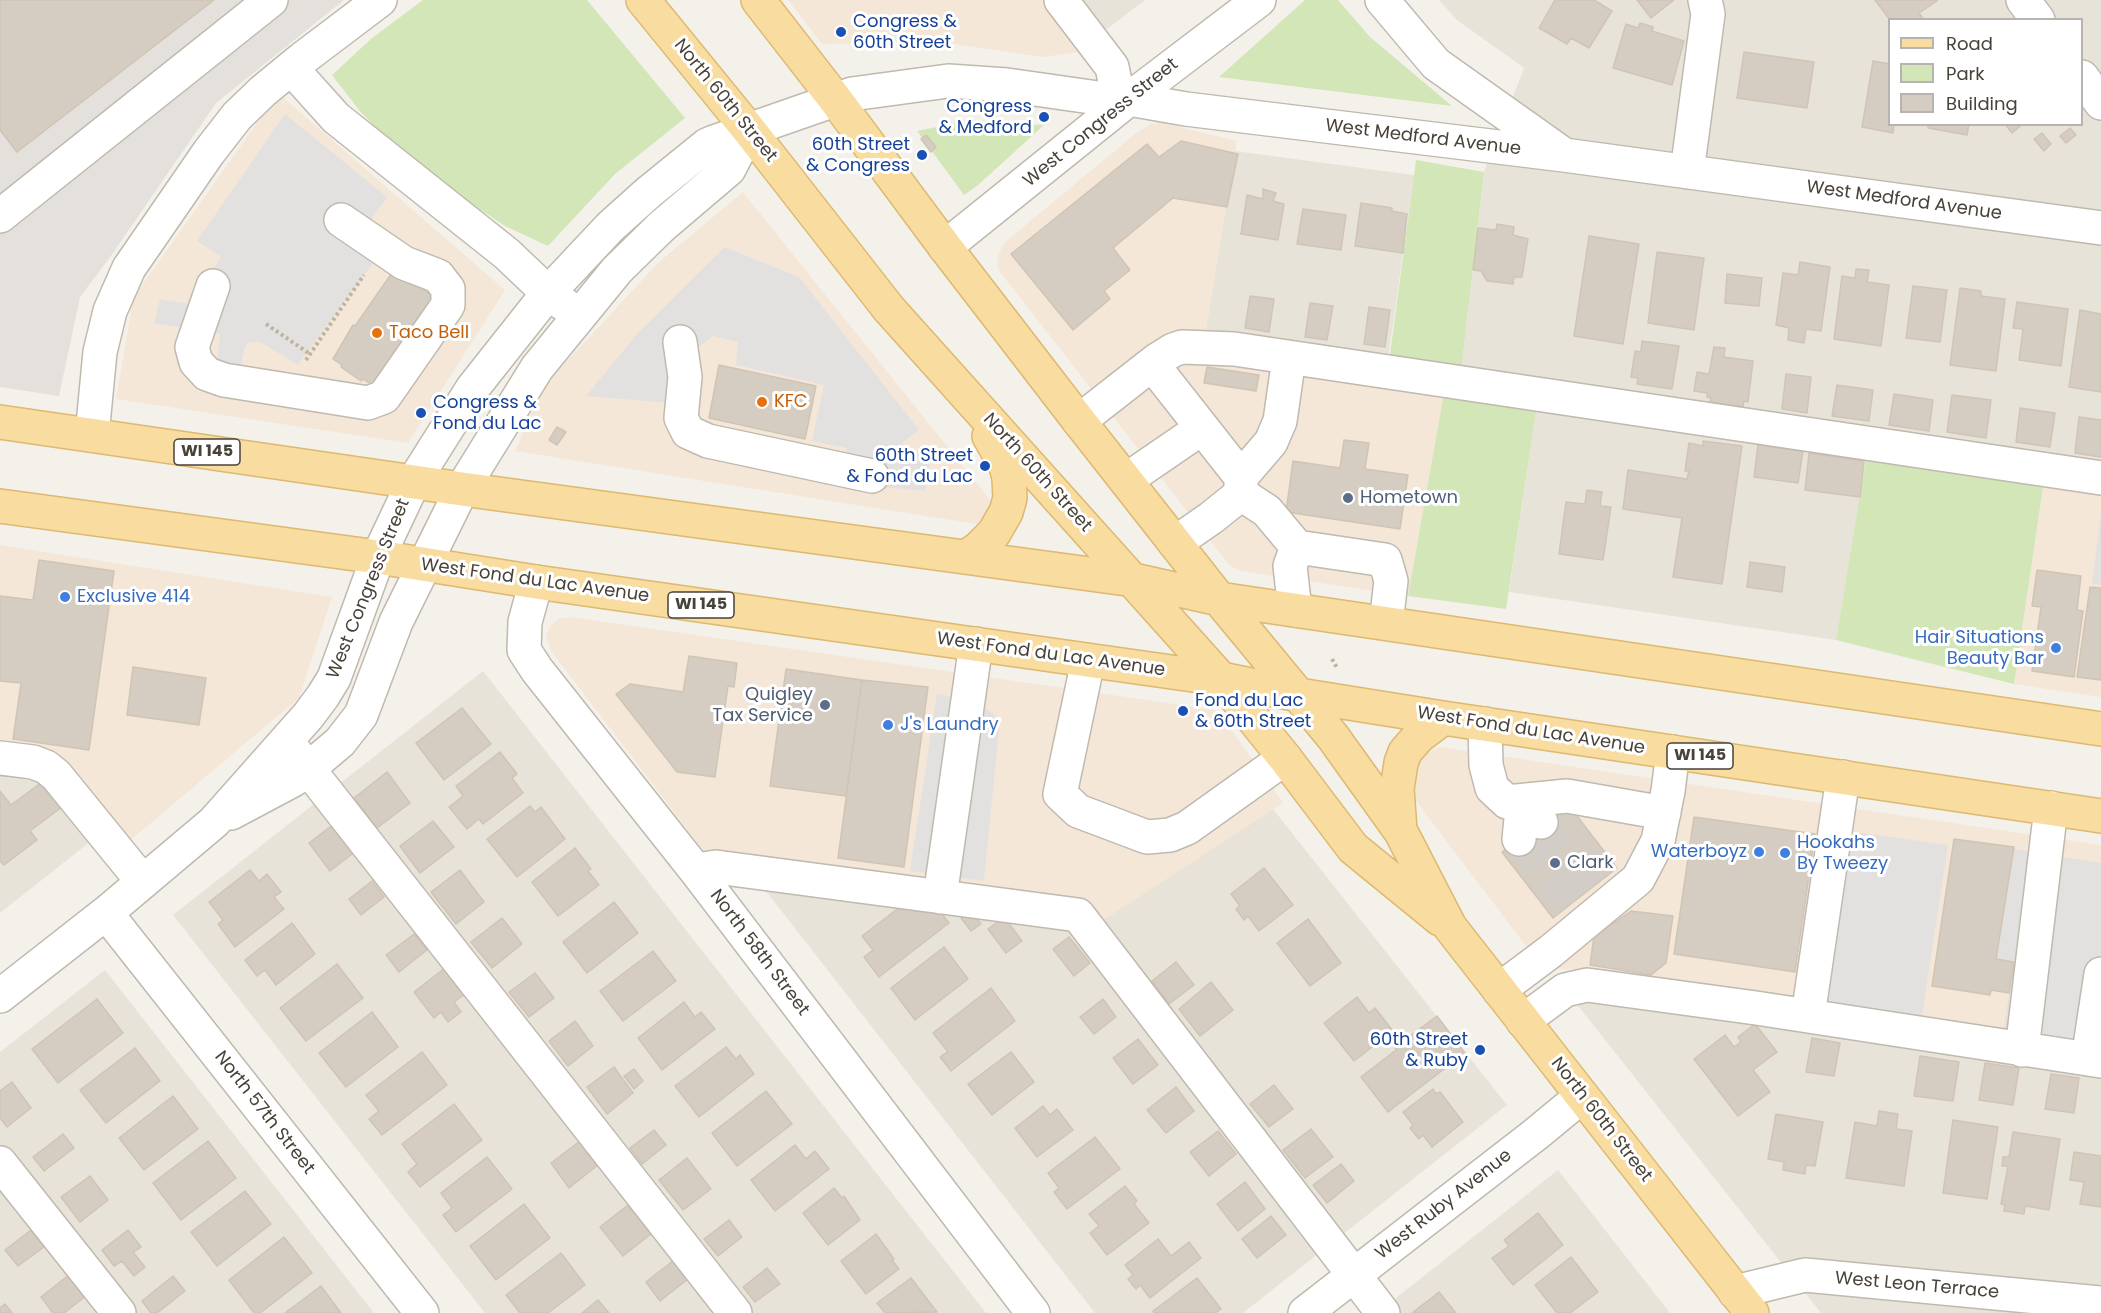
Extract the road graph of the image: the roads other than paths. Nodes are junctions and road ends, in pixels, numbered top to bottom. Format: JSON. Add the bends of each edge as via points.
{"nodes":[{"id":1,"x":271,"y":0,"type":"edge"},
{"id":2,"x":380,"y":0,"type":"edge"},
{"id":3,"x":643,"y":0,"type":"edge"},
{"id":4,"x":758,"y":0,"type":"edge"},
{"id":5,"x":1061,"y":0,"type":"edge"},
{"id":6,"x":1259,"y":0,"type":"edge"},
{"id":7,"x":1382,"y":0,"type":"edge"},
{"id":8,"x":1705,"y":0,"type":"edge"},
{"id":9,"x":2023,"y":0,"type":"edge"},
{"id":10,"x":2036,"y":18,"type":"edge"},
{"id":11,"x":291,"y":68,"type":"junction"},
{"id":12,"x":2083,"y":78,"type":"edge"},
{"id":13,"x":835,"y":99,"type":"junction"},
{"id":14,"x":1124,"y":100,"type":"junction"},
{"id":15,"x":2101,"y":103,"type":"edge"},
{"id":16,"x":749,"y":130,"type":"junction"},
{"id":17,"x":1564,"y":155,"type":"junction"},
{"id":18,"x":1687,"y":172,"type":"junction"},
{"id":19,"x":0,"y":216,"type":"edge"},
{"id":20,"x":341,"y":220,"type":"dead end"},
{"id":21,"x":2101,"y":228,"type":"edge"},
{"id":22,"x":945,"y":248,"type":"junction"},
{"id":23,"x":213,"y":286,"type":"dead end"},
{"id":24,"x":548,"y":293,"type":"junction"},
{"id":25,"x":578,"y":315,"type":"junction"},
{"id":26,"x":680,"y":342,"type":"dead end"},
{"id":27,"x":1289,"y":358,"type":"junction"},
{"id":28,"x":1152,"y":364,"type":"junction"},
{"id":29,"x":957,"y":384,"type":"junction"},
{"id":30,"x":0,"y":422,"type":"edge"},
{"id":31,"x":1080,"y":422,"type":"junction"},
{"id":32,"x":1202,"y":428,"type":"junction"},
{"id":33,"x":92,"y":435,"type":"junction"},
{"id":34,"x":872,"y":476,"type":"dead end"},
{"id":35,"x":2101,"y":478,"type":"edge"},
{"id":36,"x":1126,"y":480,"type":"junction"},
{"id":37,"x":414,"y":481,"type":"junction"},
{"id":38,"x":1241,"y":485,"type":"junction"},
{"id":39,"x":462,"y":489,"type":"junction"},
{"id":40,"x":0,"y":506,"type":"edge"},
{"id":41,"x":1175,"y":543,"type":"junction"},
{"id":42,"x":1297,"y":547,"type":"junction"},
{"id":43,"x":378,"y":557,"type":"junction"},
{"id":44,"x":966,"y":557,"type":"junction"},
{"id":45,"x":426,"y":565,"type":"junction"},
{"id":46,"x":1134,"y":580,"type":"junction"},
{"id":47,"x":536,"y":582,"type":"junction"},
{"id":48,"x":1219,"y":598,"type":"junction"},
{"id":49,"x":1295,"y":610,"type":"junction"},
{"id":50,"x":1386,"y":623,"type":"junction"},
{"id":51,"x":976,"y":644,"type":"junction"},
{"id":52,"x":1088,"y":661,"type":"junction"},
{"id":53,"x":1221,"y":679,"type":"junction"},
{"id":54,"x":1299,"y":695,"type":"junction"},
{"id":55,"x":1443,"y":718,"type":"junction"},
{"id":56,"x":1485,"y":724,"type":"junction"},
{"id":57,"x":2101,"y":729,"type":"edge"},
{"id":58,"x":287,"y":741,"type":"junction"},
{"id":59,"x":1673,"y":752,"type":"junction"},
{"id":60,"x":0,"y":758,"type":"edge"},
{"id":61,"x":1285,"y":758,"type":"junction"},
{"id":62,"x":308,"y":769,"type":"junction"},
{"id":63,"x":1843,"y":777,"type":"junction"},
{"id":64,"x":2051,"y":808,"type":"junction"},
{"id":65,"x":1664,"y":813,"type":"junction"},
{"id":66,"x":2101,"y":816,"type":"edge"},
{"id":67,"x":214,"y":822,"type":"junction"},
{"id":68,"x":1401,"y":832,"type":"junction"},
{"id":69,"x":697,"y":872,"type":"junction"},
{"id":70,"x":143,"y":882,"type":"junction"},
{"id":71,"x":940,"y":897,"type":"junction"},
{"id":72,"x":106,"y":913,"type":"junction"},
{"id":73,"x":1450,"y":927,"type":"junction"},
{"id":74,"x":2101,"y":974,"type":"edge"},
{"id":75,"x":1499,"y":990,"type":"junction"},
{"id":76,"x":0,"y":996,"type":"edge"},
{"id":77,"x":1808,"y":1016,"type":"junction"},
{"id":78,"x":1523,"y":1021,"type":"junction"},
{"id":79,"x":2022,"y":1050,"type":"junction"},
{"id":80,"x":2095,"y":1060,"type":"edge"},
{"id":81,"x":1582,"y":1096,"type":"junction"},
{"id":82,"x":0,"y":1163,"type":"edge"},
{"id":83,"x":1353,"y":1275,"type":"junction"},
{"id":84,"x":1743,"y":1302,"type":"edge"},
{"id":85,"x":2101,"y":1303,"type":"edge"},
{"id":86,"x":119,"y":1313,"type":"edge"},
{"id":87,"x":422,"y":1313,"type":"edge"},
{"id":88,"x":735,"y":1313,"type":"edge"},
{"id":89,"x":1033,"y":1313,"type":"edge"},
{"id":90,"x":1305,"y":1313,"type":"edge"},
{"id":91,"x":1383,"y":1313,"type":"edge"}],
"edges":[{"from":1,"to":19,"type":"street"},
{"from":2,"to":11,"type":"street"},
{"from":3,"to":16,"type":"main road","name":"North 60th Street"},
{"from":4,"to":13,"type":"main road","name":"North 60th Street"},
{"from":5,"to":14,"type":"street","via":[[1112,67]]},
{"from":6,"to":14,"type":"street","name":"West Congress Street"},
{"from":7,"to":17,"type":"street","via":[[1436,64]]},
{"from":8,"to":18,"type":"street","via":[[1708,14]]},
{"from":9,"to":10,"type":"street"},
{"from":11,"to":24,"type":"street","via":[[336,118],[507,254]]},
{"from":11,"to":33,"type":"street","via":[[237,116],[129,268],[110,311],[100,352]]},
{"from":12,"to":15,"type":"street"},
{"from":13,"to":14,"type":"street","name":"West Medford Avenue","via":[[948,81]]},
{"from":13,"to":16,"type":"street","name":"West Medford Avenue"},
{"from":13,"to":22,"type":"main road","name":"North 60th Street"},
{"from":14,"to":17,"type":"street","name":"West Medford Avenue"},
{"from":14,"to":22,"type":"street","name":"West Congress Street"},
{"from":16,"to":24,"type":"street","name":"West Congress Street","via":[[707,145],[690,158],[610,226]]},
{"from":16,"to":25,"type":"street","name":"West Congress Street","via":[[729,169],[654,233]]},
{"from":16,"to":29,"type":"main road","name":"North 60th Street","via":[[889,309]]},
{"from":17,"to":18,"type":"street","name":"West Medford Avenue"},
{"from":18,"to":21,"type":"street","name":"West Medford Avenue"},
{"from":20,"to":23,"type":"street","via":[[404,263],[438,276],[448,289],[448,305],[384,397],[368,403],[207,374],[196,362],[192,347]]},
{"from":22,"to":31,"type":"main road","name":"North 60th Street"},
{"from":24,"to":25,"type":"street"},
{"from":24,"to":37,"type":"street","name":"West Congress Street","via":[[472,389]]},
{"from":25,"to":39,"type":"street","name":"West Congress Street","via":[[537,368]]},
{"from":26,"to":34,"type":"street","via":[[685,377],[681,418],[688,432],[708,441]]},
{"from":27,"to":28,"type":"street","via":[[1234,349],[1182,347]]},
{"from":27,"to":35,"type":"street"},
{"from":27,"to":38,"type":"street","via":[[1280,421],[1271,442]]},
{"from":28,"to":31,"type":"street"},
{"from":28,"to":32,"type":"street"},
{"from":29,"to":44,"type":"main road","via":[[1000,454],[1011,488],[1008,506],[994,533]]},
{"from":29,"to":46,"type":"main road","name":"North 60th Street"},
{"from":30,"to":33,"type":"main road","number":"WI 145"},
{"from":31,"to":36,"type":"main road","name":"North 60th Street"},
{"from":32,"to":36,"type":"street"},
{"from":32,"to":38,"type":"street"},
{"from":33,"to":37,"type":"main road","number":"WI 145"},
{"from":36,"to":41,"type":"main road","name":"North 60th Street"},
{"from":37,"to":39,"type":"main road","number":"WI 145"},
{"from":37,"to":43,"type":"street","name":"West Congress Street"},
{"from":38,"to":41,"type":"street","via":[[1211,518]]},
{"from":38,"to":42,"type":"street"},
{"from":39,"to":44,"type":"main road","number":"WI 145"},
{"from":39,"to":45,"type":"street","name":"West Congress Street"},
{"from":40,"to":43,"type":"main road","name":"West Fond du Lac Avenue","number":"WI 145"},
{"from":41,"to":48,"type":"main road","name":"North 60th Street"},
{"from":42,"to":49,"type":"street","via":[[1290,566]]},
{"from":42,"to":50,"type":"street","via":[[1385,560],[1391,580]]},
{"from":43,"to":45,"type":"main road","name":"West Fond du Lac Avenue","number":"WI 145"},
{"from":43,"to":58,"type":"street","name":"West Congress Street","via":[[334,678]]},
{"from":44,"to":46,"type":"main road","number":"WI 145"},
{"from":45,"to":47,"type":"main road","name":"West Fond du Lac Avenue","number":"WI 145"},
{"from":45,"to":62,"type":"street","name":"West Congress Street","via":[[396,622],[361,715],[340,742]]},
{"from":46,"to":48,"type":"main road","number":"WI 145"},
{"from":46,"to":53,"type":"main road","name":"North 60th Street"},
{"from":47,"to":51,"type":"main road","name":"West Fond du Lac Avenue","number":"WI 145"},
{"from":47,"to":69,"type":"street","name":"North 58th Street","via":[[525,622],[524,650]]},
{"from":48,"to":49,"type":"main road","number":"WI 145"},
{"from":48,"to":54,"type":"main road","name":"North 60th Street"},
{"from":49,"to":50,"type":"main road","number":"WI 145"},
{"from":50,"to":57,"type":"main road","number":"WI 145"},
{"from":51,"to":52,"type":"main road","name":"West Fond du Lac Avenue","number":"WI 145"},
{"from":51,"to":71,"type":"street"},
{"from":52,"to":53,"type":"main road","name":"West Fond du Lac Avenue","number":"WI 145"},
{"from":52,"to":61,"type":"street","via":[[1060,794],[1078,811],[1147,837],[1170,835],[1187,828]]},
{"from":53,"to":54,"type":"main road","name":"West Fond du Lac Avenue","number":"WI 145"},
{"from":53,"to":61,"type":"main road","name":"North 60th Street"},
{"from":54,"to":55,"type":"main road","name":"West Fond du Lac Avenue","number":"WI 145"},
{"from":54,"to":68,"type":"main road","name":"North 60th Street"},
{"from":55,"to":56,"type":"main road","name":"West Fond du Lac Avenue","number":"WI 145"},
{"from":55,"to":68,"type":"main road","via":[[1419,736],[1401,764],[1396,789]]},
{"from":56,"to":59,"type":"main road","name":"West Fond du Lac Avenue","number":"WI 145"},
{"from":56,"to":65,"type":"street","via":[[1486,765],[1492,788],[1522,821],[1567,796]]},
{"from":58,"to":62,"type":"street"},
{"from":58,"to":67,"type":"street","name":"West Congress Street"},
{"from":59,"to":63,"type":"main road","name":"West Fond du Lac Avenue","number":"WI 145"},
{"from":59,"to":65,"type":"street"},
{"from":60,"to":70,"type":"street","via":[[33,762],[56,775]]},
{"from":61,"to":73,"type":"main road","name":"North 60th Street","via":[[1353,848]]},
{"from":62,"to":67,"type":"street","name":"West Congress Street","via":[[270,794]]},
{"from":62,"to":88,"type":"street"},
{"from":63,"to":64,"type":"main road","name":"West Fond du Lac Avenue","number":"WI 145"},
{"from":63,"to":77,"type":"street"},
{"from":64,"to":66,"type":"main road","name":"West Fond du Lac Avenue","number":"WI 145"},
{"from":64,"to":79,"type":"street"},
{"from":65,"to":75,"type":"street","via":[[1658,841],[1638,879],[1586,904]]},
{"from":67,"to":70,"type":"street","name":"West Congress Street"},
{"from":68,"to":73,"type":"main road","name":"North 60th Street"},
{"from":69,"to":71,"type":"street","via":[[716,867]]},
{"from":69,"to":89,"type":"street","name":"North 58th Street"},
{"from":70,"to":72,"type":"street","name":"West Congress Street"},
{"from":71,"to":83,"type":"street","via":[[1078,915]]},
{"from":72,"to":76,"type":"street","name":"West Congress Street"},
{"from":72,"to":87,"type":"street","name":"North 57th Street"},
{"from":73,"to":75,"type":"main road","name":"North 60th Street"},
{"from":74,"to":80,"type":"street"},
{"from":75,"to":78,"type":"main road","name":"North 60th Street"},
{"from":77,"to":78,"type":"street","via":[[1587,985],[1565,990]]},
{"from":77,"to":79,"type":"street"},
{"from":78,"to":81,"type":"main road","name":"North 60th Street"},
{"from":79,"to":80,"type":"street"},
{"from":81,"to":83,"type":"street","name":"West Ruby Avenue"},
{"from":81,"to":84,"type":"main road","name":"North 60th Street"},
{"from":82,"to":86,"type":"street"},
{"from":83,"to":90,"type":"street","name":"West Ruby Avenue"},
{"from":83,"to":91,"type":"street"},
{"from":84,"to":85,"type":"street","name":"West Leon Terrace","via":[[1805,1275]]}]}
